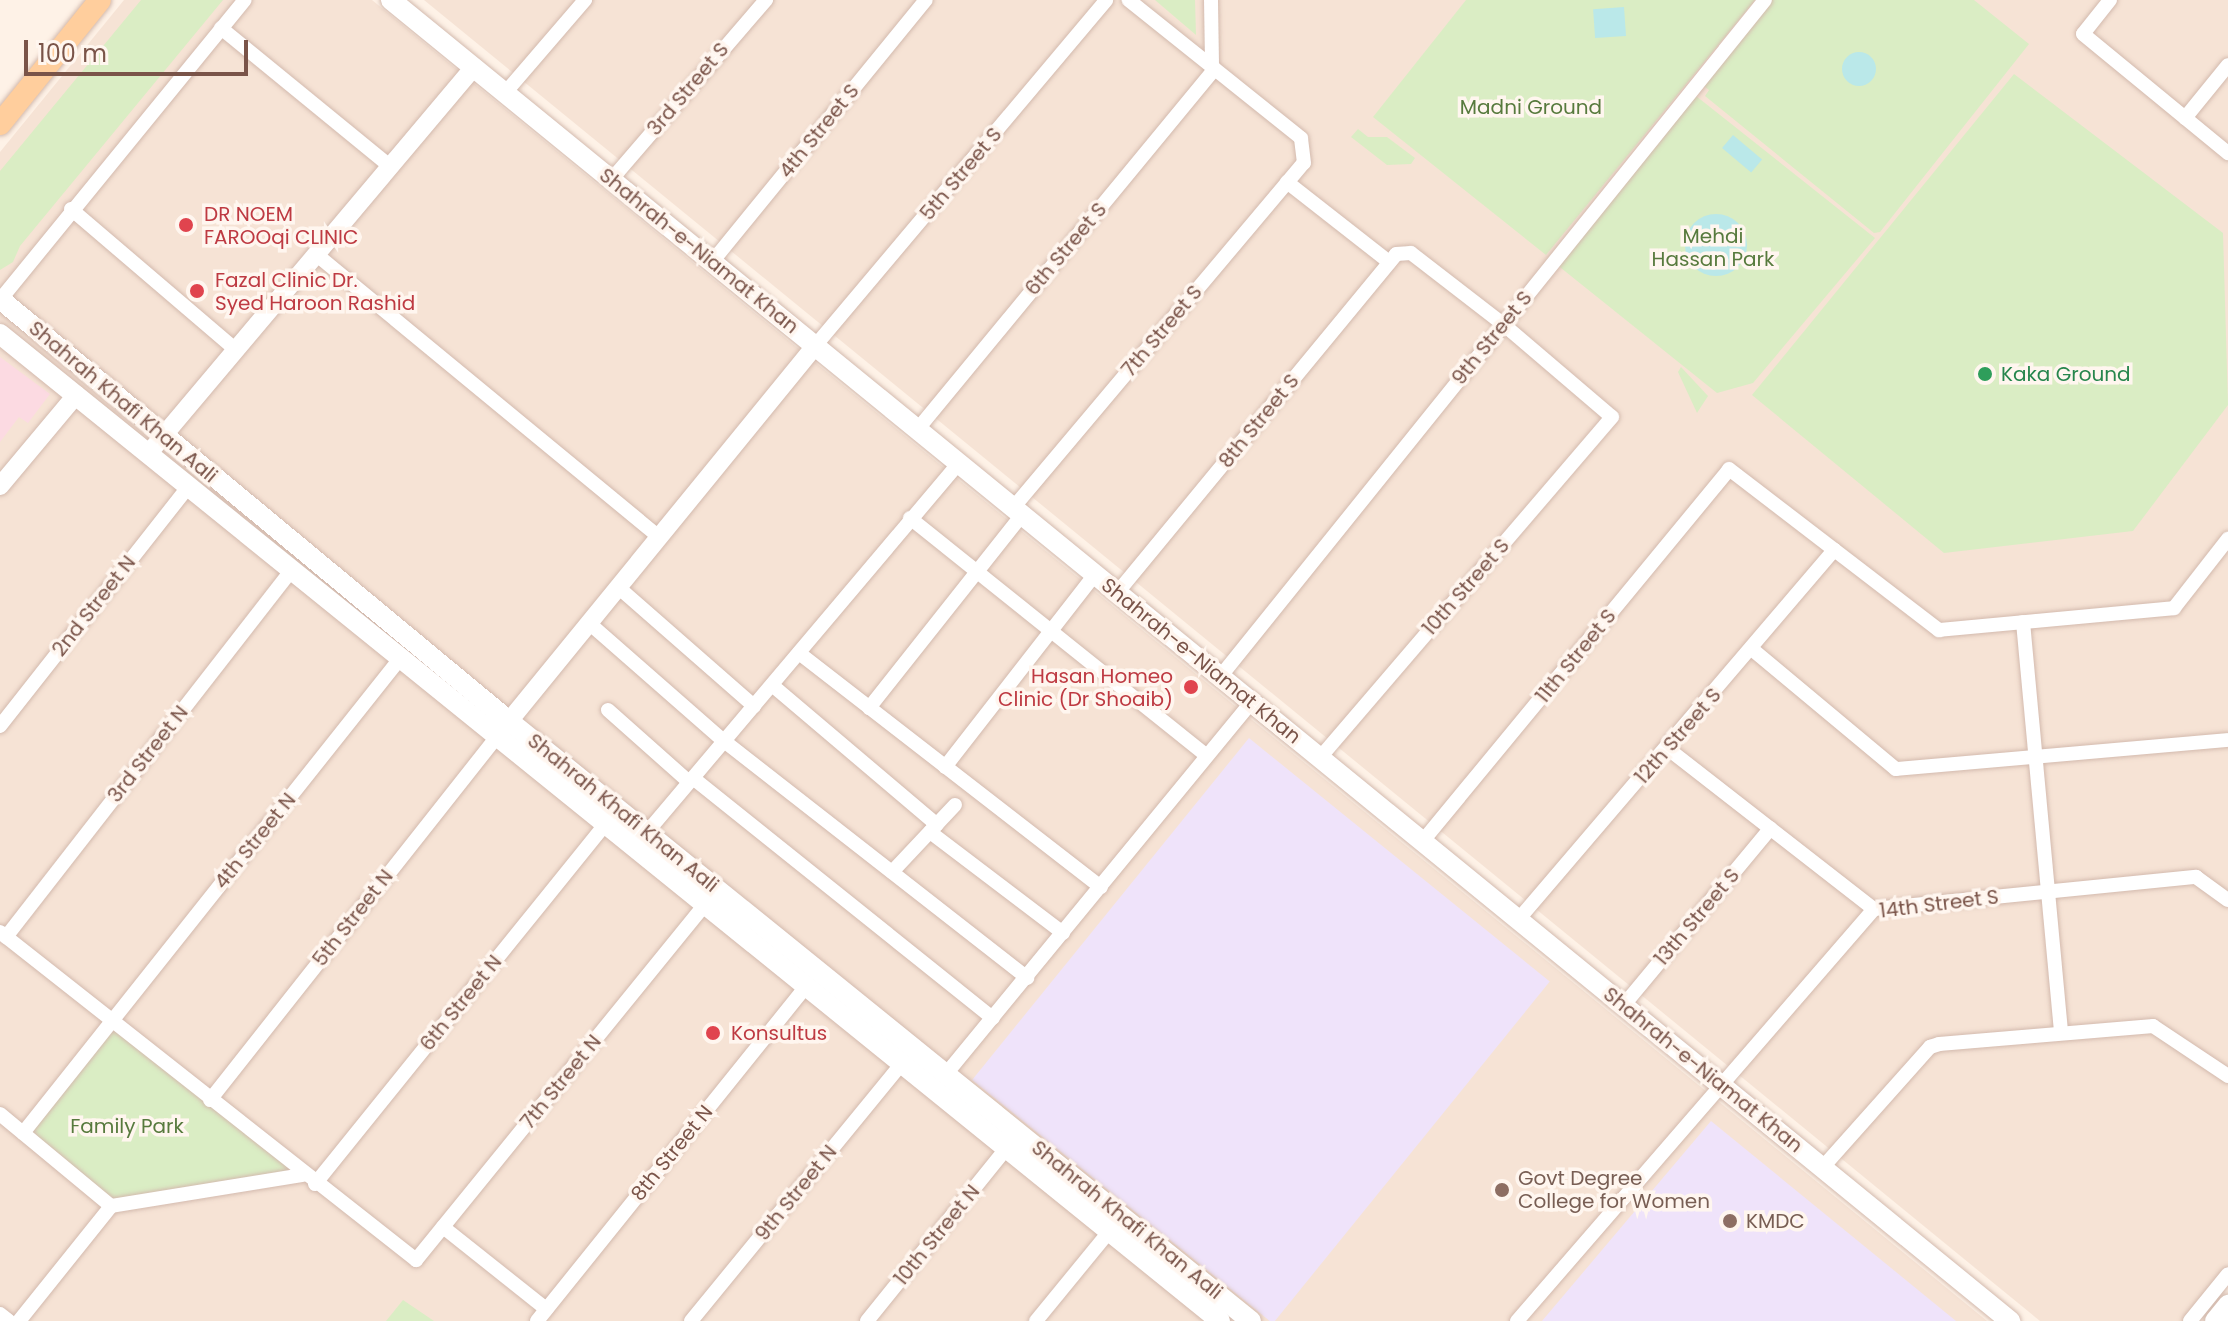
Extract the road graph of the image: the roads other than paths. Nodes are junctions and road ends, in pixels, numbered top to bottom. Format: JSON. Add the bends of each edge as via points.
{"nodes":[{"id":1,"x":100,"y":0,"type":"edge"},
{"id":2,"x":245,"y":0,"type":"edge"},
{"id":3,"x":391,"y":0,"type":"edge"},
{"id":4,"x":585,"y":0,"type":"edge"},
{"id":5,"x":766,"y":0,"type":"edge"},
{"id":6,"x":926,"y":0,"type":"edge"},
{"id":7,"x":1106,"y":0,"type":"edge"},
{"id":8,"x":1129,"y":0,"type":"edge"},
{"id":9,"x":1211,"y":0,"type":"edge"},
{"id":10,"x":1765,"y":0,"type":"edge"},
{"id":11,"x":2110,"y":0,"type":"edge"},
{"id":12,"x":221,"y":28,"type":"junction"},
{"id":13,"x":2228,"y":65,"type":"edge"},
{"id":14,"x":474,"y":67,"type":"junction"},
{"id":15,"x":1213,"y":68,"type":"junction"},
{"id":16,"x":505,"y":93,"type":"junction"},
{"id":17,"x":2185,"y":118,"type":"junction"},
{"id":18,"x":0,"y":124,"type":"edge"},
{"id":19,"x":2228,"y":153,"type":"edge"},
{"id":20,"x":391,"y":167,"type":"junction"},
{"id":21,"x":611,"y":180,"type":"junction"},
{"id":22,"x":1287,"y":182,"type":"junction"},
{"id":23,"x":71,"y":209,"type":"junction"},
{"id":24,"x":317,"y":255,"type":"junction"},
{"id":25,"x":712,"y":262,"type":"junction"},
{"id":26,"x":1389,"y":262,"type":"junction"},
{"id":27,"x":0,"y":300,"type":"edge"},
{"id":28,"x":1503,"y":324,"type":"junction"},
{"id":29,"x":0,"y":334,"type":"edge"},
{"id":30,"x":815,"y":346,"type":"junction"},
{"id":31,"x":237,"y":351,"type":"junction"},
{"id":32,"x":76,"y":395,"type":"junction"},
{"id":33,"x":917,"y":430,"type":"junction"},
{"id":34,"x":164,"y":436,"type":"junction"},
{"id":35,"x":148,"y":454,"type":"junction"},
{"id":36,"x":959,"y":463,"type":"junction"},
{"id":37,"x":0,"y":486,"type":"edge"},
{"id":38,"x":188,"y":487,"type":"junction"},
{"id":39,"x":1018,"y":511,"type":"junction"},
{"id":40,"x":910,"y":518,"type":"junction"},
{"id":41,"x":659,"y":537,"type":"junction"},
{"id":42,"x":2228,"y":539,"type":"edge"},
{"id":43,"x":1834,"y":550,"type":"junction"},
{"id":44,"x":290,"y":572,"type":"junction"},
{"id":45,"x":978,"y":573,"type":"junction"},
{"id":46,"x":1095,"y":574,"type":"junction"},
{"id":47,"x":618,"y":587,"type":"junction"},
{"id":48,"x":1117,"y":593,"type":"junction"},
{"id":49,"x":2023,"y":622,"type":"junction"},
{"id":50,"x":589,"y":623,"type":"junction"},
{"id":51,"x":1051,"y":631,"type":"junction"},
{"id":52,"x":1753,"y":650,"type":"junction"},
{"id":53,"x":799,"y":653,"type":"junction"},
{"id":54,"x":399,"y":660,"type":"junction"},
{"id":55,"x":1220,"y":677,"type":"junction"},
{"id":56,"x":772,"y":685,"type":"junction"},
{"id":57,"x":1252,"y":702,"type":"junction"},
{"id":58,"x":754,"y":706,"type":"junction"},
{"id":59,"x":869,"y":708,"type":"junction"},
{"id":60,"x":608,"y":710,"type":"dead end"},
{"id":61,"x":0,"y":726,"type":"edge"},
{"id":62,"x":503,"y":729,"type":"junction"},
{"id":63,"x":2228,"y":740,"type":"edge"},
{"id":64,"x":724,"y":741,"type":"junction"},
{"id":65,"x":1667,"y":748,"type":"junction"},
{"id":66,"x":1206,"y":755,"type":"junction"},
{"id":67,"x":2035,"y":756,"type":"junction"},
{"id":68,"x":1320,"y":758,"type":"junction"},
{"id":69,"x":945,"y":767,"type":"junction"},
{"id":70,"x":691,"y":780,"type":"junction"},
{"id":71,"x":955,"y":805,"type":"dead end"},
{"id":72,"x":606,"y":823,"type":"junction"},
{"id":73,"x":934,"y":828,"type":"junction"},
{"id":74,"x":1771,"y":828,"type":"junction"},
{"id":75,"x":648,"y":831,"type":"junction"},
{"id":76,"x":1422,"y":842,"type":"junction"},
{"id":77,"x":892,"y":872,"type":"junction"},
{"id":78,"x":1101,"y":887,"type":"junction"},
{"id":79,"x":2049,"y":892,"type":"junction"},
{"id":80,"x":2228,"y":900,"type":"edge"},
{"id":81,"x":706,"y":903,"type":"junction"},
{"id":82,"x":1874,"y":909,"type":"junction"},
{"id":83,"x":1518,"y":920,"type":"junction"},
{"id":84,"x":1063,"y":933,"type":"junction"},
{"id":85,"x":3,"y":934,"type":"edge"},
{"id":86,"x":1027,"y":978,"type":"junction"},
{"id":87,"x":807,"y":985,"type":"junction"},
{"id":88,"x":1623,"y":1006,"type":"junction"},
{"id":89,"x":993,"y":1018,"type":"junction"},
{"id":90,"x":112,"y":1021,"type":"junction"},
{"id":91,"x":2061,"y":1032,"type":"junction"},
{"id":92,"x":901,"y":1064,"type":"junction"},
{"id":93,"x":942,"y":1071,"type":"junction"},
{"id":94,"x":2228,"y":1076,"type":"edge"},
{"id":95,"x":1719,"y":1083,"type":"junction"},
{"id":96,"x":924,"y":1084,"type":"junction"},
{"id":97,"x":210,"y":1100,"type":"junction"},
{"id":98,"x":0,"y":1114,"type":"edge"},
{"id":99,"x":23,"y":1133,"type":"junction"},
{"id":100,"x":1006,"y":1149,"type":"junction"},
{"id":101,"x":1823,"y":1167,"type":"junction"},
{"id":102,"x":309,"y":1180,"type":"junction"},
{"id":103,"x":111,"y":1206,"type":"junction"},
{"id":104,"x":1128,"y":1221,"type":"junction"},
{"id":105,"x":443,"y":1227,"type":"junction"},
{"id":106,"x":1111,"y":1235,"type":"junction"},
{"id":107,"x":2228,"y":1274,"type":"edge"},
{"id":108,"x":2228,"y":1305,"type":"edge"},
{"id":109,"x":0,"y":1314,"type":"edge"},
{"id":110,"x":541,"y":1315,"type":"edge"},
{"id":111,"x":1210,"y":1318,"type":"edge"},
{"id":112,"x":9,"y":1321,"type":"edge"},
{"id":113,"x":19,"y":1321,"type":"edge"},
{"id":114,"x":691,"y":1321,"type":"edge"},
{"id":115,"x":867,"y":1321,"type":"edge"},
{"id":116,"x":1036,"y":1321,"type":"edge"},
{"id":117,"x":1251,"y":1321,"type":"edge"},
{"id":118,"x":1517,"y":1321,"type":"edge"},
{"id":119,"x":2010,"y":1321,"type":"edge"},
{"id":120,"x":2190,"y":1321,"type":"edge"},
{"id":121,"x":2215,"y":1321,"type":"edge"}],
"edges":[{"from":1,"to":18,"type":"main road"},
{"from":2,"to":12,"type":"street"},
{"from":3,"to":14,"type":"main road","name":"Shahrah-e-Niamat Khan"},
{"from":4,"to":16,"type":"street"},
{"from":5,"to":21,"type":"street","name":"3rd Street S"},
{"from":6,"to":25,"type":"street","name":"4th Street S"},
{"from":7,"to":30,"type":"street","name":"5th Street S"},
{"from":8,"to":15,"type":"street"},
{"from":9,"to":15,"type":"street"},
{"from":10,"to":28,"type":"street","name":"9th Street S"},
{"from":11,"to":17,"type":"street","via":[[2083,34]]},
{"from":12,"to":20,"type":"street"},
{"from":12,"to":23,"type":"street"},
{"from":13,"to":17,"type":"street"},
{"from":14,"to":16,"type":"main road","name":"Shahrah-e-Niamat Khan"},
{"from":14,"to":20,"type":"street"},
{"from":15,"to":22,"type":"street","name":"7th Street S","via":[[1301,138],[1304,163]]},
{"from":15,"to":33,"type":"street","name":"6th Street S"},
{"from":16,"to":21,"type":"main road","name":"Shahrah-e-Niamat Khan"},
{"from":17,"to":19,"type":"street"},
{"from":20,"to":24,"type":"street"},
{"from":21,"to":25,"type":"main road","name":"Shahrah-e-Niamat Khan"},
{"from":22,"to":26,"type":"street"},
{"from":22,"to":39,"type":"street","name":"7th Street S"},
{"from":23,"to":27,"type":"street"},
{"from":23,"to":31,"type":"street"},
{"from":24,"to":31,"type":"street"},
{"from":24,"to":41,"type":"street"},
{"from":25,"to":30,"type":"main road","name":"Shahrah-e-Niamat Khan"},
{"from":26,"to":28,"type":"street","name":"8th Street S","via":[[1403,251]]},
{"from":26,"to":48,"type":"street","name":"8th Street S"},
{"from":27,"to":34,"type":"main road","name":"Shahrah Khafi Khan Aali"},
{"from":28,"to":55,"type":"street","name":"9th Street S"},
{"from":28,"to":68,"type":"street","name":"10th Street S","via":[[1612,417]]},
{"from":29,"to":32,"type":"main road","name":"Shahrah Khafi Khan Aali"},
{"from":30,"to":33,"type":"main road","name":"Shahrah-e-Niamat Khan"},
{"from":30,"to":41,"type":"street"},
{"from":31,"to":34,"type":"street"},
{"from":32,"to":35,"type":"main road","name":"Shahrah Khafi Khan Aali"},
{"from":32,"to":37,"type":"street"},
{"from":33,"to":36,"type":"main road","name":"Shahrah-e-Niamat Khan"},
{"from":34,"to":35,"type":"street"},
{"from":34,"to":62,"type":"main road","name":"Shahrah Khafi Khan Aali"},
{"from":35,"to":38,"type":"main road","name":"Shahrah Khafi Khan Aali"},
{"from":36,"to":39,"type":"main road","name":"Shahrah-e-Niamat Khan"},
{"from":36,"to":40,"type":"street"},
{"from":38,"to":44,"type":"main road","name":"Shahrah Khafi Khan Aali"},
{"from":38,"to":61,"type":"street","name":"2nd Street N"},
{"from":39,"to":45,"type":"street","name":"7th Street S"},
{"from":39,"to":46,"type":"main road","name":"Shahrah-e-Niamat Khan"},
{"from":40,"to":45,"type":"street"},
{"from":40,"to":53,"type":"street"},
{"from":41,"to":47,"type":"street"},
{"from":42,"to":49,"type":"street","via":[[2174,608]]},
{"from":43,"to":49,"type":"street","via":[[1939,630]]},
{"from":43,"to":52,"type":"street","name":"12th Street S"},
{"from":43,"to":76,"type":"street","name":"11th Street S","via":[[1729,469]]},
{"from":44,"to":54,"type":"main road","name":"Shahrah Khafi Khan Aali"},
{"from":44,"to":85,"type":"street","name":"3rd Street N"},
{"from":45,"to":51,"type":"street"},
{"from":45,"to":59,"type":"street","name":"7th Street S"},
{"from":46,"to":48,"type":"main road","name":"Shahrah-e-Niamat Khan"},
{"from":46,"to":51,"type":"street"},
{"from":47,"to":50,"type":"street"},
{"from":47,"to":58,"type":"street"},
{"from":48,"to":55,"type":"main road","name":"Shahrah-e-Niamat Khan"},
{"from":49,"to":67,"type":"street"},
{"from":50,"to":62,"type":"street"},
{"from":50,"to":64,"type":"street"},
{"from":51,"to":66,"type":"street"},
{"from":51,"to":69,"type":"street"},
{"from":52,"to":65,"type":"street","name":"12th Street S"},
{"from":52,"to":67,"type":"street","via":[[1896,769]]},
{"from":53,"to":56,"type":"street"},
{"from":53,"to":59,"type":"street"},
{"from":54,"to":62,"type":"main road","name":"Shahrah Khafi Khan Aali"},
{"from":54,"to":90,"type":"street","name":"4th Street N"},
{"from":55,"to":57,"type":"main road","name":"Shahrah-e-Niamat Khan"},
{"from":56,"to":58,"type":"street"},
{"from":56,"to":73,"type":"street"},
{"from":57,"to":66,"type":"street"},
{"from":57,"to":68,"type":"main road","name":"Shahrah-e-Niamat Khan"},
{"from":58,"to":64,"type":"street"},
{"from":59,"to":69,"type":"street"},
{"from":60,"to":70,"type":"street"},
{"from":62,"to":72,"type":"main road","name":"Shahrah Khafi Khan Aali"},
{"from":62,"to":75,"type":"main road","name":"Shahrah Khafi Khan Aali"},
{"from":62,"to":97,"type":"street","name":"5th Street N"},
{"from":63,"to":67,"type":"street"},
{"from":64,"to":70,"type":"street"},
{"from":64,"to":77,"type":"street"},
{"from":65,"to":74,"type":"street"},
{"from":65,"to":83,"type":"street","name":"12th Street S"},
{"from":66,"to":78,"type":"street"},
{"from":67,"to":79,"type":"street"},
{"from":68,"to":76,"type":"main road","name":"Shahrah-e-Niamat Khan"},
{"from":69,"to":78,"type":"street"},
{"from":70,"to":75,"type":"street"},
{"from":70,"to":89,"type":"street"},
{"from":71,"to":73,"type":"street"},
{"from":72,"to":81,"type":"main road","name":"Shahrah Khafi Khan Aali"},
{"from":72,"to":102,"type":"street","name":"6th Street N"},
{"from":73,"to":77,"type":"street"},
{"from":73,"to":84,"type":"street"},
{"from":74,"to":82,"type":"street"},
{"from":74,"to":88,"type":"street","name":"13th Street S"},
{"from":75,"to":93,"type":"main road","name":"Shahrah Khafi Khan Aali"},
{"from":76,"to":83,"type":"main road","name":"Shahrah-e-Niamat Khan"},
{"from":77,"to":86,"type":"street"},
{"from":78,"to":84,"type":"street"},
{"from":79,"to":80,"type":"street","name":"14th Street S","via":[[2196,877]]},
{"from":79,"to":82,"type":"street","name":"14th Street S"},
{"from":79,"to":91,"type":"street"},
{"from":81,"to":87,"type":"main road","name":"Shahrah Khafi Khan Aali"},
{"from":81,"to":105,"type":"street","name":"7th Street N"},
{"from":82,"to":95,"type":"street","name":"14th Street S"},
{"from":83,"to":88,"type":"main road","name":"Shahrah-e-Niamat Khan"},
{"from":84,"to":86,"type":"street"},
{"from":85,"to":90,"type":"street"},
{"from":86,"to":89,"type":"street"},
{"from":87,"to":92,"type":"main road","name":"Shahrah Khafi Khan Aali"},
{"from":87,"to":110,"type":"street","name":"8th Street N"},
{"from":88,"to":95,"type":"main road","name":"Shahrah-e-Niamat Khan"},
{"from":89,"to":93,"type":"street"},
{"from":90,"to":97,"type":"street"},
{"from":90,"to":99,"type":"street","name":"4th Street N"},
{"from":91,"to":94,"type":"street","via":[[2163,1028]]},
{"from":91,"to":101,"type":"street","via":[[1930,1047]]},
{"from":92,"to":96,"type":"main road","name":"Shahrah Khafi Khan Aali"},
{"from":92,"to":114,"type":"street","name":"9th Street N"},
{"from":93,"to":96,"type":"main road"},
{"from":93,"to":104,"type":"main road","name":"Shahrah Khafi Khan Aali"},
{"from":95,"to":101,"type":"main road","name":"Shahrah-e-Niamat Khan"},
{"from":95,"to":118,"type":"street","name":"14th Street S"},
{"from":96,"to":100,"type":"main road","name":"Shahrah Khafi Khan Aali"},
{"from":97,"to":102,"type":"street"},
{"from":98,"to":99,"type":"street"},
{"from":99,"to":103,"type":"street"},
{"from":100,"to":106,"type":"main road","name":"Shahrah Khafi Khan Aali"},
{"from":100,"to":115,"type":"street","name":"10th Street N"},
{"from":101,"to":119,"type":"main road","name":"Shahrah-e-Niamat Khan"},
{"from":102,"to":103,"type":"street"},
{"from":102,"to":105,"type":"street","name":"7th Street N","via":[[416,1260]]},
{"from":103,"to":113,"type":"street"},
{"from":104,"to":106,"type":"main road"},
{"from":104,"to":117,"type":"main road","name":"Shahrah Khafi Khan Aali"},
{"from":105,"to":110,"type":"street"},
{"from":106,"to":111,"type":"main road","name":"Shahrah Khafi Khan Aali"},
{"from":106,"to":116,"type":"street"},
{"from":107,"to":120,"type":"street"},
{"from":108,"to":121,"type":"main road"},
{"from":109,"to":112,"type":"street"}]}
